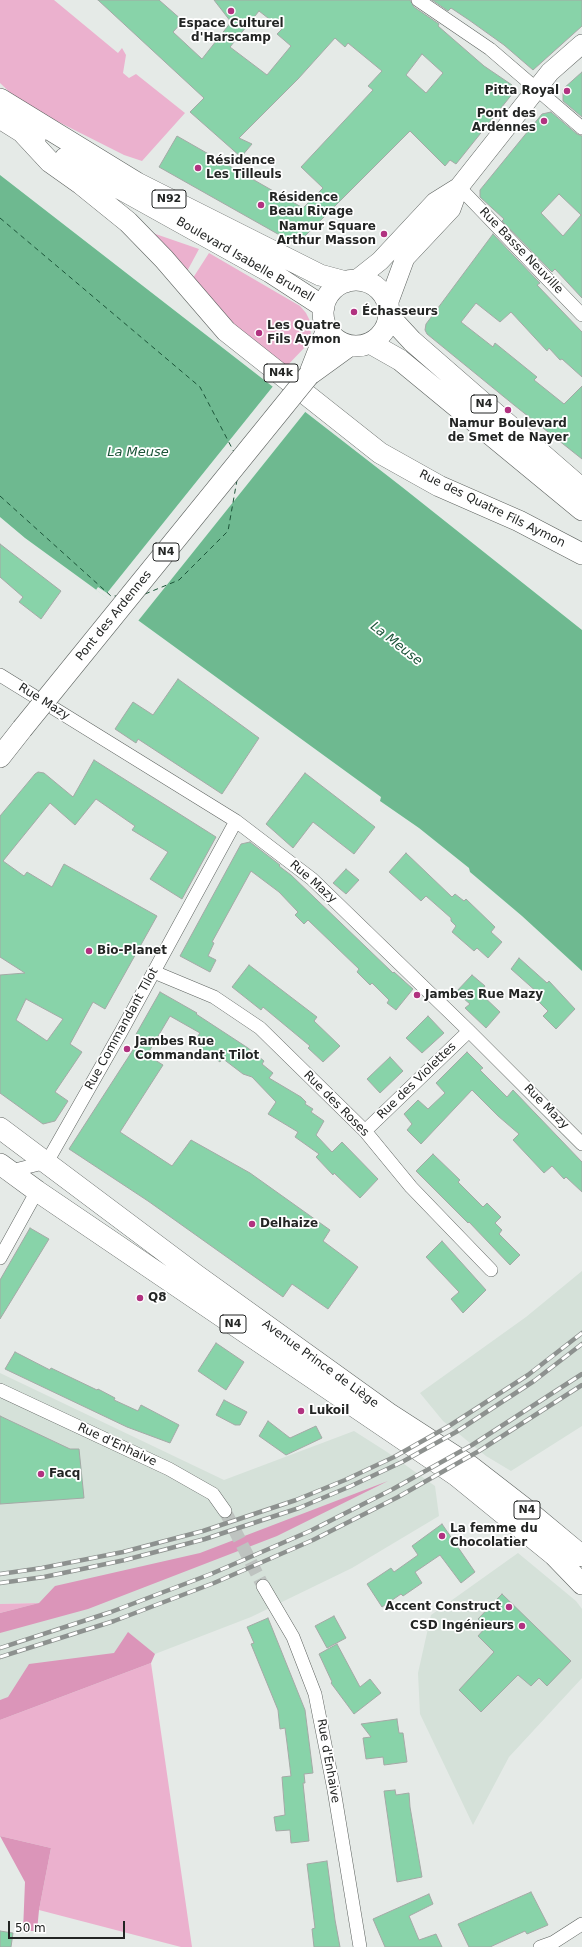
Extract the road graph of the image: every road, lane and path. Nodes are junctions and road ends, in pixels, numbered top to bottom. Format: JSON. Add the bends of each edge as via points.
{"nodes":[{"id":1,"x":418,"y":0,"type":"edge"},
{"id":2,"x":582,"y":44,"type":"edge"},
{"id":3,"x":536,"y":88,"type":"junction"},
{"id":4,"x":0,"y":100,"type":"edge"},
{"id":5,"x":0,"y":118,"type":"edge"},
{"id":6,"x":582,"y":128,"type":"edge"},
{"id":7,"x":24,"y":134,"type":"junction"},
{"id":8,"x":459,"y":187,"type":"junction"},
{"id":9,"x":351,"y":281,"type":"junction"},
{"id":10,"x":324,"y":307,"type":"junction"},
{"id":11,"x":388,"y":310,"type":"junction"},
{"id":12,"x":582,"y":315,"type":"edge"},
{"id":13,"x":327,"y":329,"type":"junction"},
{"id":14,"x":370,"y":343,"type":"junction"},
{"id":15,"x":349,"y":346,"type":"junction"},
{"id":16,"x":309,"y":375,"type":"junction"},
{"id":17,"x":582,"y":489,"type":"edge"},
{"id":18,"x":582,"y":510,"type":"edge"},
{"id":19,"x":582,"y":554,"type":"edge"},
{"id":20,"x":0,"y":675,"type":"edge"},
{"id":21,"x":4,"y":751,"type":"edge"},
{"id":22,"x":236,"y":821,"type":"junction"},
{"id":23,"x":154,"y":972,"type":"junction"},
{"id":24,"x":469,"y":1031,"type":"junction"},
{"id":25,"x":0,"y":1128,"type":"edge"},
{"id":26,"x":365,"y":1131,"type":"junction"},
{"id":27,"x":582,"y":1144,"type":"edge"},
{"id":28,"x":46,"y":1162,"type":"junction"},
{"id":29,"x":5,"y":1168,"type":"edge"},
{"id":30,"x":37,"y":1191,"type":"junction"},
{"id":31,"x":0,"y":1258,"type":"edge"},
{"id":32,"x":491,"y":1270,"type":"dead end"},
{"id":33,"x":0,"y":1390,"type":"edge"},
{"id":34,"x":225,"y":1511,"type":"tunnel mouth"},
{"id":35,"x":582,"y":1556,"type":"edge"},
{"id":36,"x":582,"y":1584,"type":"edge"},
{"id":37,"x":263,"y":1586,"type":"tunnel mouth"},
{"id":38,"x":582,"y":1924,"type":"edge"},
{"id":39,"x":360,"y":1947,"type":"edge"},
{"id":40,"x":540,"y":1947,"type":"edge"}],
"edges":[{"from":1,"to":3,"type":"street","via":[[490,49]]},
{"from":2,"to":3,"type":"street"},
{"from":3,"to":6,"type":"street"},
{"from":3,"to":8,"type":"street"},
{"from":4,"to":9,"type":"main road","name":"Boulevard Isabelle Brunell","number":"N92","via":[[137,183],[320,275]]},
{"from":5,"to":7,"type":"main road","name":"Boulevard Isabelle Brunell","number":"N92"},
{"from":7,"to":10,"type":"main road","name":"Boulevard Isabelle Brunell","number":"N92","via":[[270,272]]},
{"from":7,"to":19,"type":"main road","name":"Rue des Quatre Fils Aymon","number":"N4k","via":[[50,162],[128,222],[164,259],[226,331],[380,453],[439,486],[519,520]]},
{"from":8,"to":9,"type":"street","via":[[435,202],[380,261]]},
{"from":8,"to":11,"type":"street","via":[[451,209],[405,258]]},
{"from":8,"to":12,"type":"street","name":"Rue Basse Neuville"},
{"from":9,"to":10,"type":"main road","via":[[336,287],[328,296]]},
{"from":9,"to":11,"type":"main road","via":[[366,282],[376,287],[383,294]]},
{"from":10,"to":13,"type":"main road","via":[[324,322]]},
{"from":11,"to":14,"type":"main road","via":[[386,326],[380,336]]},
{"from":11,"to":17,"type":"main road","number":"N4","via":[[414,343]]},
{"from":13,"to":15,"type":"main road","via":[[336,340]]},
{"from":13,"to":16,"type":"main road","number":"N4"},
{"from":14,"to":15,"type":"main road"},
{"from":14,"to":18,"type":"main road","number":"N4","via":[[400,360]]},
{"from":15,"to":16,"type":"main road","number":"N4"},
{"from":16,"to":21,"type":"main road","name":"Pont des Ardennes","number":"N4","bridge":true},
{"from":20,"to":22,"type":"street","name":"Rue Mazy"},
{"from":22,"to":23,"type":"street","name":"Rue Commandant Tilot"},
{"from":22,"to":24,"type":"street","name":"Rue Mazy","via":[[312,879]]},
{"from":23,"to":26,"type":"street","name":"Rue des Roses","via":[[214,997],[260,1028]]},
{"from":23,"to":28,"type":"street","name":"Rue Commandant Tilot"},
{"from":24,"to":26,"type":"street","name":"Rue des Violettes"},
{"from":24,"to":27,"type":"street","name":"Rue Mazy"},
{"from":25,"to":28,"type":"main road","name":"Avenue Prince de Liège","number":"N4"},
{"from":26,"to":32,"type":"street","name":"Rue des Roses","via":[[411,1187]]},
{"from":28,"to":29,"type":"street"},
{"from":28,"to":35,"type":"main road","name":"Avenue Prince de Liège","number":"N4","via":[[196,1275],[388,1413],[470,1466]]},
{"from":29,"to":30,"type":"main road","name":"Avenue Prince de Liège","number":"N4"},
{"from":30,"to":31,"type":"street"},
{"from":30,"to":36,"type":"main road","name":"Avenue Prince de Liège","number":"N4","via":[[457,1476],[548,1550]]},
{"from":33,"to":34,"type":"street","name":"Rue d'Enhaive","via":[[169,1469],[213,1494]]},
{"from":37,"to":39,"type":"street","name":"Rue d'Enhaive","via":[[294,1637],[315,1694]]},
{"from":38,"to":40,"type":"street","via":[[554,1942]]}]}
